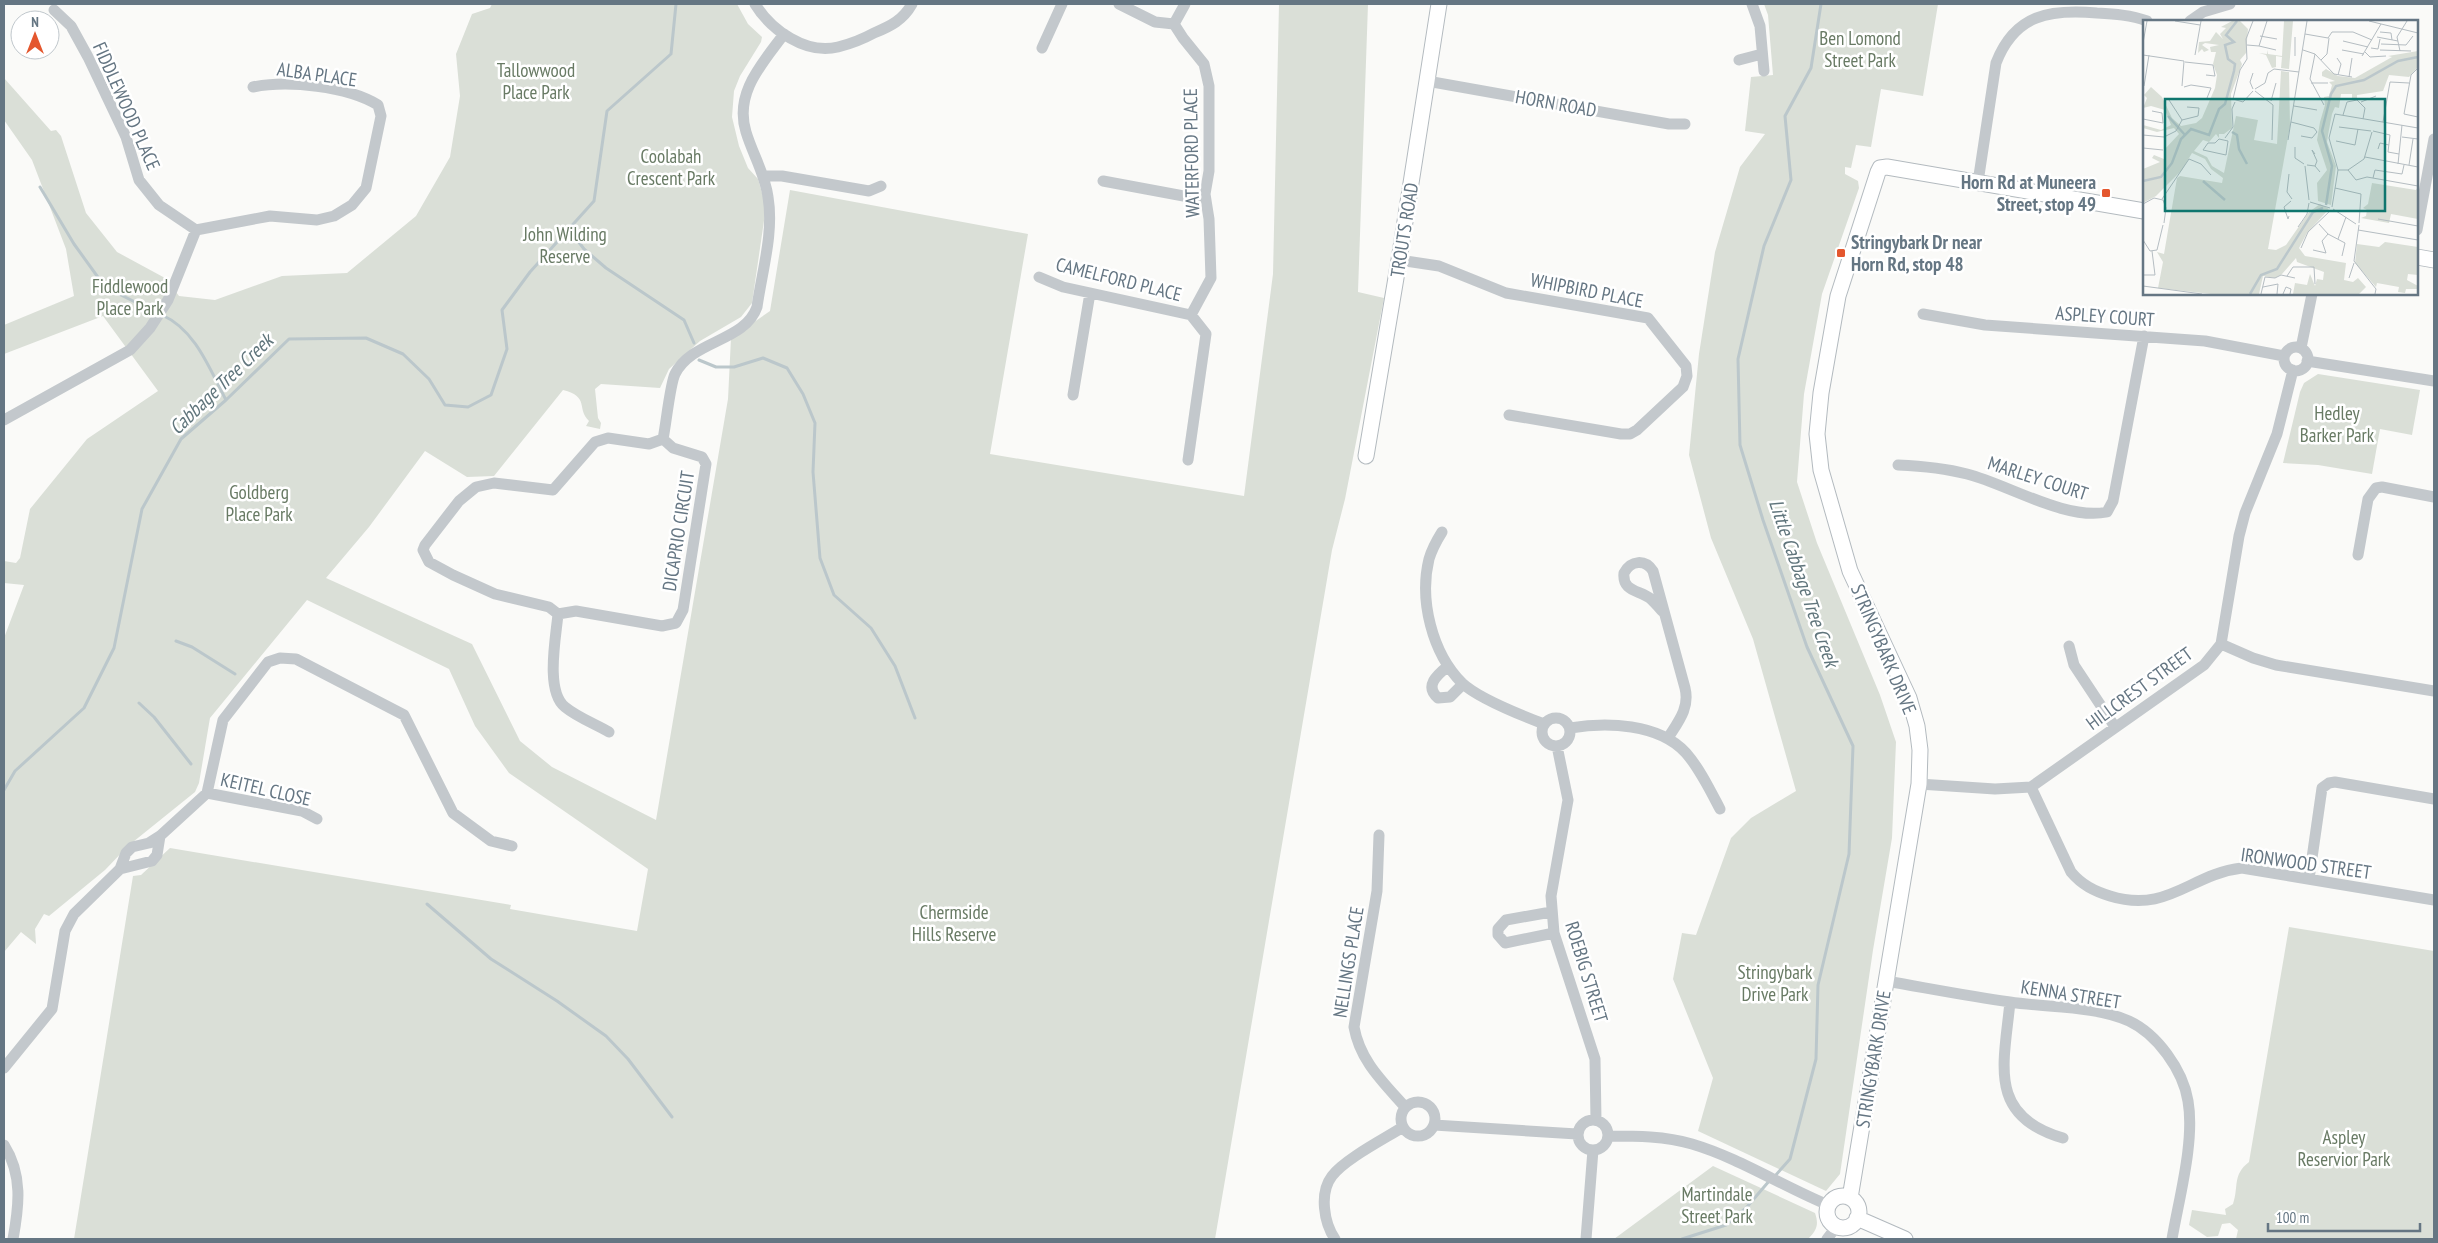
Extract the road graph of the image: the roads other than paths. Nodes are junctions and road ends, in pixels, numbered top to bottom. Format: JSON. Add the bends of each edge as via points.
{"nodes":[{"id":1,"x":755,"y":4,"type":"edge"},
{"id":2,"x":912,"y":4,"type":"edge"},
{"id":3,"x":1062,"y":4,"type":"edge"},
{"id":4,"x":1119,"y":4,"type":"edge"},
{"id":5,"x":1186,"y":4,"type":"edge"},
{"id":6,"x":1439,"y":4,"type":"edge"},
{"id":7,"x":1752,"y":4,"type":"edge"},
{"id":8,"x":2230,"y":4,"type":"edge"},
{"id":9,"x":60,"y":16,"type":"edge"},
{"id":10,"x":2144,"y":20,"type":"edge"},
{"id":11,"x":2191,"y":20,"type":"edge"},
{"id":12,"x":1174,"y":24,"type":"junction"},
{"id":13,"x":784,"y":34,"type":"junction"},
{"id":14,"x":1042,"y":48,"type":"dead end"},
{"id":15,"x":1762,"y":54,"type":"junction"},
{"id":16,"x":1739,"y":60,"type":"dead end"},
{"id":17,"x":1764,"y":72,"type":"dead end"},
{"id":18,"x":1427,"y":81,"type":"junction"},
{"id":19,"x":253,"y":87,"type":"dead end"},
{"id":20,"x":1685,"y":124,"type":"dead end"},
{"id":21,"x":2434,"y":139,"type":"edge"},
{"id":22,"x":764,"y":176,"type":"junction"},
{"id":23,"x":1103,"y":181,"type":"dead end"},
{"id":24,"x":1978,"y":182,"type":"junction"},
{"id":25,"x":881,"y":186,"type":"dead end"},
{"id":26,"x":1205,"y":194,"type":"junction"},
{"id":27,"x":2143,"y":211,"type":"edge"},
{"id":28,"x":2418,"y":225,"type":"edge"},
{"id":29,"x":196,"y":230,"type":"junction"},
{"id":30,"x":2418,"y":257,"type":"edge"},
{"id":31,"x":1400,"y":260,"type":"junction"},
{"id":32,"x":2434,"y":260,"type":"edge"},
{"id":33,"x":1039,"y":277,"type":"dead end"},
{"id":34,"x":1090,"y":293,"type":"junction"},
{"id":35,"x":2312,"y":295,"type":"edge"},
{"id":36,"x":1923,"y":314,"type":"dead end"},
{"id":37,"x":1191,"y":315,"type":"junction"},
{"id":38,"x":2144,"y":336,"type":"junction"},
{"id":39,"x":2301,"y":348,"type":"junction"},
{"id":40,"x":2284,"y":356,"type":"junction"},
{"id":41,"x":2307,"y":361,"type":"junction"},
{"id":42,"x":2293,"y":370,"type":"junction"},
{"id":43,"x":2434,"y":381,"type":"edge"},
{"id":44,"x":1073,"y":395,"type":"dead end"},
{"id":45,"x":1509,"y":415,"type":"dead end"},
{"id":46,"x":4,"y":420,"type":"edge"},
{"id":47,"x":663,"y":439,"type":"junction"},
{"id":48,"x":1366,"y":456,"type":"dead end"},
{"id":49,"x":1188,"y":460,"type":"dead end"},
{"id":50,"x":1898,"y":465,"type":"dead end"},
{"id":51,"x":2434,"y":496,"type":"edge"},
{"id":52,"x":1442,"y":532,"type":"dead end"},
{"id":53,"x":2358,"y":555,"type":"dead end"},
{"id":54,"x":1662,"y":611,"type":"dead end"},
{"id":55,"x":558,"y":614,"type":"junction"},
{"id":56,"x":2221,"y":644,"type":"junction"},
{"id":57,"x":2070,"y":646,"type":"dead end"},
{"id":58,"x":1448,"y":666,"type":"junction"},
{"id":59,"x":1463,"y":684,"type":"junction"},
{"id":60,"x":2434,"y":691,"type":"edge"},
{"id":61,"x":1544,"y":724,"type":"junction"},
{"id":62,"x":2116,"y":727,"type":"junction"},
{"id":63,"x":1570,"y":728,"type":"junction"},
{"id":64,"x":609,"y":732,"type":"dead end"},
{"id":65,"x":1668,"y":738,"type":"junction"},
{"id":66,"x":1557,"y":746,"type":"junction"},
{"id":67,"x":1919,"y":784,"type":"junction"},
{"id":68,"x":2031,"y":787,"type":"junction"},
{"id":69,"x":208,"y":793,"type":"junction"},
{"id":70,"x":2434,"y":799,"type":"edge"},
{"id":71,"x":1720,"y":809,"type":"dead end"},
{"id":72,"x":317,"y":819,"type":"dead end"},
{"id":73,"x":1379,"y":835,"type":"dead end"},
{"id":74,"x":160,"y":836,"type":"junction"},
{"id":75,"x":512,"y":846,"type":"dead end"},
{"id":76,"x":120,"y":869,"type":"junction"},
{"id":77,"x":2308,"y":879,"type":"junction"},
{"id":78,"x":2434,"y":900,"type":"edge"},
{"id":79,"x":1551,"y":912,"type":"junction"},
{"id":80,"x":1554,"y":933,"type":"junction"},
{"id":81,"x":1886,"y":981,"type":"junction"},
{"id":82,"x":2010,"y":1002,"type":"junction"},
{"id":83,"x":4,"y":1068,"type":"edge"},
{"id":84,"x":1405,"y":1107,"type":"junction"},
{"id":85,"x":1596,"y":1120,"type":"junction"},
{"id":86,"x":1434,"y":1125,"type":"junction"},
{"id":87,"x":1403,"y":1127,"type":"junction"},
{"id":88,"x":1577,"y":1134,"type":"junction"},
{"id":89,"x":1608,"y":1136,"type":"junction"},
{"id":90,"x":2063,"y":1138,"type":"dead end"},
{"id":91,"x":4,"y":1145,"type":"edge"},
{"id":92,"x":1593,"y":1150,"type":"junction"},
{"id":93,"x":1850,"y":1198,"type":"junction"},
{"id":94,"x":1828,"y":1205,"type":"junction"},
{"id":95,"x":1857,"y":1218,"type":"junction"},
{"id":96,"x":1837,"y":1226,"type":"junction"},
{"id":97,"x":13,"y":1239,"type":"edge"},
{"id":98,"x":1335,"y":1239,"type":"edge"},
{"id":99,"x":1586,"y":1239,"type":"edge"},
{"id":100,"x":1827,"y":1239,"type":"edge"},
{"id":101,"x":1905,"y":1239,"type":"edge"},
{"id":102,"x":2172,"y":1239,"type":"edge"}],
"edges":[{"from":1,"to":13,"type":"street","via":[[765,18]]},
{"from":2,"to":13,"type":"street","via":[[895,24],[838,47],[808,45]]},
{"from":3,"to":14,"type":"street"},
{"from":4,"to":12,"type":"street","via":[[1156,22]]},
{"from":5,"to":12,"type":"street"},
{"from":6,"to":18,"type":"street","name":"TROUTS ROAD"},
{"from":7,"to":15,"type":"street","via":[[1760,26]]},
{"from":8,"to":11,"type":"street","via":[[2203,12]]},
{"from":9,"to":29,"type":"street","name":"FIDDLEWOOD PLACE","via":[[71,26],[88,57],[126,137],[139,180],[159,205]]},
{"from":10,"to":24,"type":"street","via":[[2128,15],[2063,12],[2032,19],[2012,34],[1996,63]]},
{"from":12,"to":26,"type":"street","name":"WATERFORD PLACE","via":[[1204,64],[1209,86],[1209,171]]},
{"from":13,"to":22,"type":"street","via":[[750,80],[743,107],[746,131]]},
{"from":15,"to":16,"type":"street"},
{"from":15,"to":17,"type":"street"},
{"from":18,"to":20,"type":"street","name":"HORN ROAD","via":[[1669,124]]},
{"from":18,"to":31,"type":"street","name":"TROUTS ROAD"},
{"from":19,"to":29,"type":"street","name":"ALBA PLACE","via":[[274,83],[345,91],[378,105],[381,116],[366,188],[352,205],[334,216],[317,220],[270,216]]},
{"from":21,"to":28,"type":"street"},
{"from":22,"to":25,"type":"street","via":[[782,176],[869,191]]},
{"from":22,"to":47,"type":"street","via":[[770,220],[755,314],[743,326],[701,349],[675,374]]},
{"from":23,"to":26,"type":"street","via":[[1190,197]]},
{"from":24,"to":27,"type":"street"},
{"from":24,"to":67,"type":"street","name":"STRINGYBARK DRIVE","via":[[1880,168],[1838,296],[1821,393],[1817,434],[1821,470],[1850,571],[1909,698],[1920,750]]},
{"from":26,"to":37,"type":"street","name":"WATERFORD PLACE","via":[[1211,278]]},
{"from":29,"to":46,"type":"street","via":[[168,300],[150,328],[130,350]]},
{"from":30,"to":32,"type":"street"},
{"from":31,"to":45,"type":"street","name":"WHIPBIRD PLACE","via":[[1439,266],[1506,293],[1648,318],[1686,366],[1683,387],[1630,434]]},
{"from":31,"to":48,"type":"street","name":"TROUTS ROAD"},
{"from":33,"to":34,"type":"street","name":"CAMELFORD PLACE"},
{"from":34,"to":37,"type":"street","name":"CAMELFORD PLACE"},
{"from":34,"to":44,"type":"street"},
{"from":35,"to":39,"type":"street"},
{"from":36,"to":38,"type":"street","name":"ASPLEY COURT","via":[[1985,325]]},
{"from":37,"to":49,"type":"street","via":[[1206,334]]},
{"from":38,"to":40,"type":"street","name":"ASPLEY COURT","via":[[2204,341]]},
{"from":38,"to":50,"type":"street","name":"MARLEY COURT","via":[[2113,501],[2107,512],[2086,513],[2050,504],[1968,474],[1937,467]]},
{"from":39,"to":40,"type":"street","via":[[2290,348]]},
{"from":39,"to":41,"type":"street"},
{"from":40,"to":42,"type":"street","via":[[2285,363]]},
{"from":41,"to":42,"type":"street","via":[[2304,367]]},
{"from":41,"to":43,"type":"street"},
{"from":42,"to":56,"type":"street","name":"HILLCREST STREET","via":[[2277,434],[2245,513]]},
{"from":47,"to":55,"type":"street","name":"DICAPRIO CIRCUIT","via":[[673,448],[702,457],[706,464],[681,617],[676,623],[662,626],[576,611]]},
{"from":47,"to":55,"type":"street","name":"DICAPRIO CIRCUIT","via":[[649,444],[601,439],[552,490],[494,483],[476,487],[460,501],[425,545],[425,556],[438,568],[495,594],[549,607]]},
{"from":51,"to":53,"type":"street","via":[[2376,488],[2368,499]]},
{"from":52,"to":58,"type":"street","via":[[1429,560],[1427,592],[1434,639]]},
{"from":54,"to":65,"type":"street","via":[[1687,697],[1685,711]]},
{"from":55,"to":64,"type":"street","via":[[553,670],[556,691],[564,706]]},
{"from":56,"to":60,"type":"street","via":[[2276,665]]},
{"from":56,"to":62,"type":"street","name":"HILLCREST STREET","via":[[2204,665]]},
{"from":57,"to":62,"type":"street","via":[[2074,665]]},
{"from":58,"to":59,"type":"street"},
{"from":58,"to":59,"type":"street","via":[[1433,682],[1434,695],[1450,697]]},
{"from":59,"to":61,"type":"street","via":[[1522,716]]},
{"from":61,"to":63,"type":"street","via":[[1551,718],[1560,718]]},
{"from":61,"to":66,"type":"street","via":[[1541,731],[1543,739]]},
{"from":62,"to":68,"type":"street","name":"HILLCREST STREET"},
{"from":63,"to":65,"type":"street","via":[[1613,725]]},
{"from":63,"to":66,"type":"street","via":[[1568,738]]},
{"from":65,"to":71,"type":"street","via":[[1685,751]]},
{"from":66,"to":79,"type":"street","name":"ROEBIG STREET","via":[[1568,800]]},
{"from":67,"to":68,"type":"street","via":[[1995,789]]},
{"from":67,"to":81,"type":"street","name":"STRINGYBARK DRIVE"},
{"from":68,"to":77,"type":"street","name":"IRONWOOD STREET","via":[[2071,872],[2092,890],[2108,896],[2151,901],[2216,873],[2242,868]]},
{"from":69,"to":72,"type":"street","name":"KEITEL CLOSE","via":[[302,811]]},
{"from":69,"to":74,"type":"street"},
{"from":69,"to":75,"type":"street","via":[[223,720],[268,662],[286,657],[296,659],[404,715],[452,813],[491,841]]},
{"from":70,"to":77,"type":"street","via":[[2335,782],[2324,785]]},
{"from":73,"to":84,"type":"street","name":"NELLINGS PLACE","via":[[1377,891],[1354,1027],[1357,1043],[1371,1070]]},
{"from":74,"to":76,"type":"street","via":[[132,847],[122,858]]},
{"from":74,"to":76,"type":"street","via":[[157,855],[152,861]]},
{"from":76,"to":83,"type":"street","via":[[74,914],[65,930],[52,1009]]},
{"from":77,"to":78,"type":"street","name":"IRONWOOD STREET"},
{"from":79,"to":80,"type":"street","name":"ROEBIG STREET"},
{"from":79,"to":80,"type":"street","via":[[1506,920],[1498,928],[1498,935],[1506,943]]},
{"from":80,"to":85,"type":"street","name":"ROEBIG STREET","via":[[1595,1059]]},
{"from":81,"to":82,"type":"street","name":"KENNA STREET"},
{"from":81,"to":93,"type":"street","name":"STRINGYBARK DRIVE"},
{"from":82,"to":90,"type":"street","via":[[2003,1068],[2006,1092],[2030,1124],[2042,1132]]},
{"from":82,"to":102,"type":"street","name":"KENNA STREET","via":[[2119,1017],[2141,1028],[2168,1057],[2182,1083],[2190,1117],[2190,1135]]},
{"from":84,"to":86,"type":"street","via":[[1414,1102],[1429,1106],[1435,1115]]},
{"from":84,"to":87,"type":"street","via":[[1401,1116]]},
{"from":85,"to":88,"type":"street","via":[[1585,1122]]},
{"from":85,"to":89,"type":"street","via":[[1606,1127]]},
{"from":86,"to":87,"type":"street","via":[[1421,1135],[1410,1134]]},
{"from":86,"to":88,"type":"street"},
{"from":87,"to":98,"type":"street","via":[[1331,1177],[1326,1197],[1326,1219]]},
{"from":88,"to":92,"type":"street","via":[[1582,1146]]},
{"from":89,"to":92,"type":"street","via":[[1605,1144]]},
{"from":89,"to":94,"type":"street","via":[[1660,1138],[1691,1144]]},
{"from":91,"to":97,"type":"street","via":[[14,1165],[20,1201]]},
{"from":92,"to":99,"type":"street"},
{"from":93,"to":94,"type":"street","via":[[1836,1198]]},
{"from":93,"to":95,"type":"street","name":"STRINGYBARK DRIVE","via":[[1858,1209]]},
{"from":94,"to":96,"type":"street","via":[[1827,1215]]},
{"from":95,"to":96,"type":"street","via":[[1846,1227]]},
{"from":95,"to":101,"type":"street"},
{"from":96,"to":100,"type":"street"}]}
